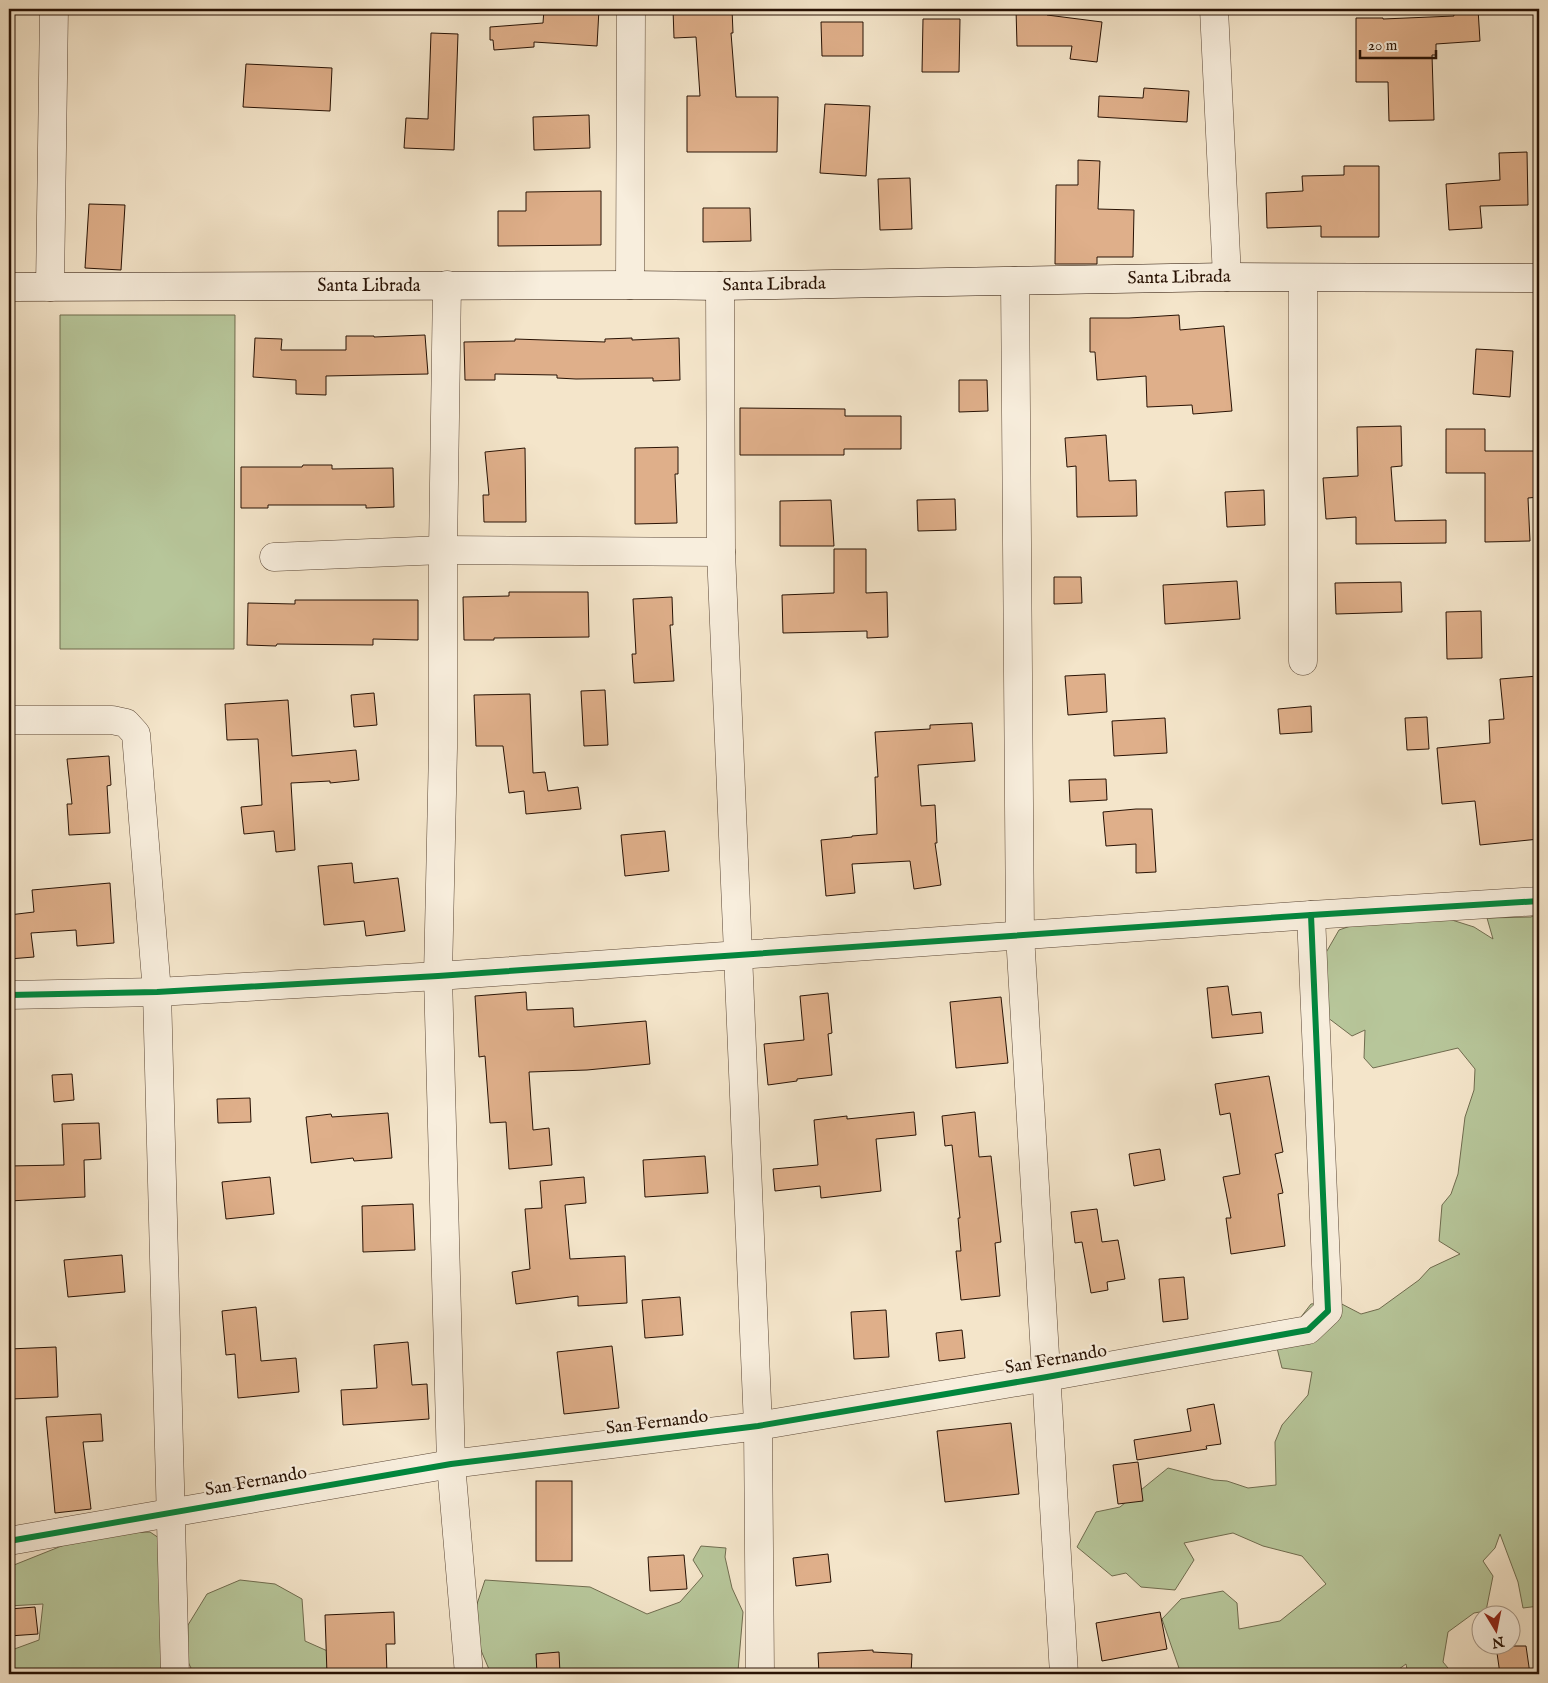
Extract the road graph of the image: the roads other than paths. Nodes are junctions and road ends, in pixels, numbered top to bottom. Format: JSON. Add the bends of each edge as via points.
{"nodes":[{"id":1,"x":54,"y":9,"type":"edge"},
{"id":2,"x":631,"y":9,"type":"edge"},
{"id":3,"x":1214,"y":9,"type":"edge"},
{"id":4,"x":1227,"y":277,"type":"junction"},
{"id":5,"x":1303,"y":278,"type":"junction"},
{"id":6,"x":1539,"y":278,"type":"edge"},
{"id":7,"x":1014,"y":281,"type":"junction"},
{"id":8,"x":447,"y":285,"type":"junction"},
{"id":9,"x":630,"y":285,"type":"junction"},
{"id":10,"x":720,"y":286,"type":"junction"},
{"id":11,"x":9,"y":287,"type":"edge"},
{"id":12,"x":50,"y":287,"type":"junction"},
{"id":13,"x":443,"y":550,"type":"junction"},
{"id":14,"x":721,"y":552,"type":"junction"},
{"id":15,"x":274,"y":557,"type":"dead end"},
{"id":16,"x":1303,"y":660,"type":"dead end"},
{"id":17,"x":9,"y":720,"type":"edge"},
{"id":18,"x":1539,"y":901,"type":"edge"},
{"id":19,"x":1311,"y":914,"type":"junction"},
{"id":20,"x":1020,"y":935,"type":"junction"},
{"id":21,"x":737,"y":955,"type":"junction"},
{"id":22,"x":438,"y":976,"type":"junction"},
{"id":23,"x":157,"y":992,"type":"junction"},
{"id":24,"x":9,"y":995,"type":"edge"},
{"id":25,"x":1047,"y":1378,"type":"junction"},
{"id":26,"x":758,"y":1426,"type":"junction"},
{"id":27,"x":451,"y":1464,"type":"junction"},
{"id":28,"x":171,"y":1512,"type":"junction"},
{"id":29,"x":9,"y":1541,"type":"edge"},
{"id":30,"x":175,"y":1674,"type":"edge"},
{"id":31,"x":469,"y":1674,"type":"edge"},
{"id":32,"x":760,"y":1674,"type":"edge"},
{"id":33,"x":1064,"y":1674,"type":"edge"}],
"edges":[{"from":1,"to":12,"type":"street"},
{"from":2,"to":9,"type":"street"},
{"from":3,"to":4,"type":"street"},
{"from":4,"to":5,"type":"street","name":"Santa Librada"},
{"from":4,"to":7,"type":"street","name":"Santa Librada"},
{"from":5,"to":6,"type":"street","name":"Santa Librada"},
{"from":5,"to":16,"type":"street"},
{"from":7,"to":10,"type":"street","name":"Santa Librada"},
{"from":7,"to":20,"type":"street"},
{"from":8,"to":9,"type":"street","name":"Santa Librada"},
{"from":8,"to":12,"type":"street","name":"Santa Librada"},
{"from":8,"to":13,"type":"street"},
{"from":9,"to":10,"type":"street","name":"Santa Librada"},
{"from":10,"to":14,"type":"street"},
{"from":11,"to":12,"type":"street","name":"Santa Librada"},
{"from":13,"to":14,"type":"street"},
{"from":13,"to":15,"type":"street"},
{"from":13,"to":22,"type":"street"},
{"from":14,"to":21,"type":"street"},
{"from":17,"to":23,"type":"street","via":[[112,720],[126,723],[136,734]]},
{"from":18,"to":19,"type":"street"},
{"from":19,"to":20,"type":"street"},
{"from":19,"to":25,"type":"street","name":"San Fernando","via":[[1328,1312],[1308,1330]]},
{"from":20,"to":21,"type":"street"},
{"from":20,"to":25,"type":"street"},
{"from":21,"to":22,"type":"street"},
{"from":21,"to":26,"type":"street"},
{"from":22,"to":23,"type":"street"},
{"from":22,"to":27,"type":"street"},
{"from":23,"to":24,"type":"street"},
{"from":23,"to":28,"type":"street"},
{"from":25,"to":26,"type":"street","name":"San Fernando"},
{"from":25,"to":33,"type":"street"},
{"from":26,"to":27,"type":"street","name":"San Fernando"},
{"from":26,"to":32,"type":"street"},
{"from":27,"to":28,"type":"street","name":"San Fernando"},
{"from":27,"to":31,"type":"street"},
{"from":28,"to":29,"type":"street","name":"San Fernando"},
{"from":28,"to":30,"type":"street"}]}
